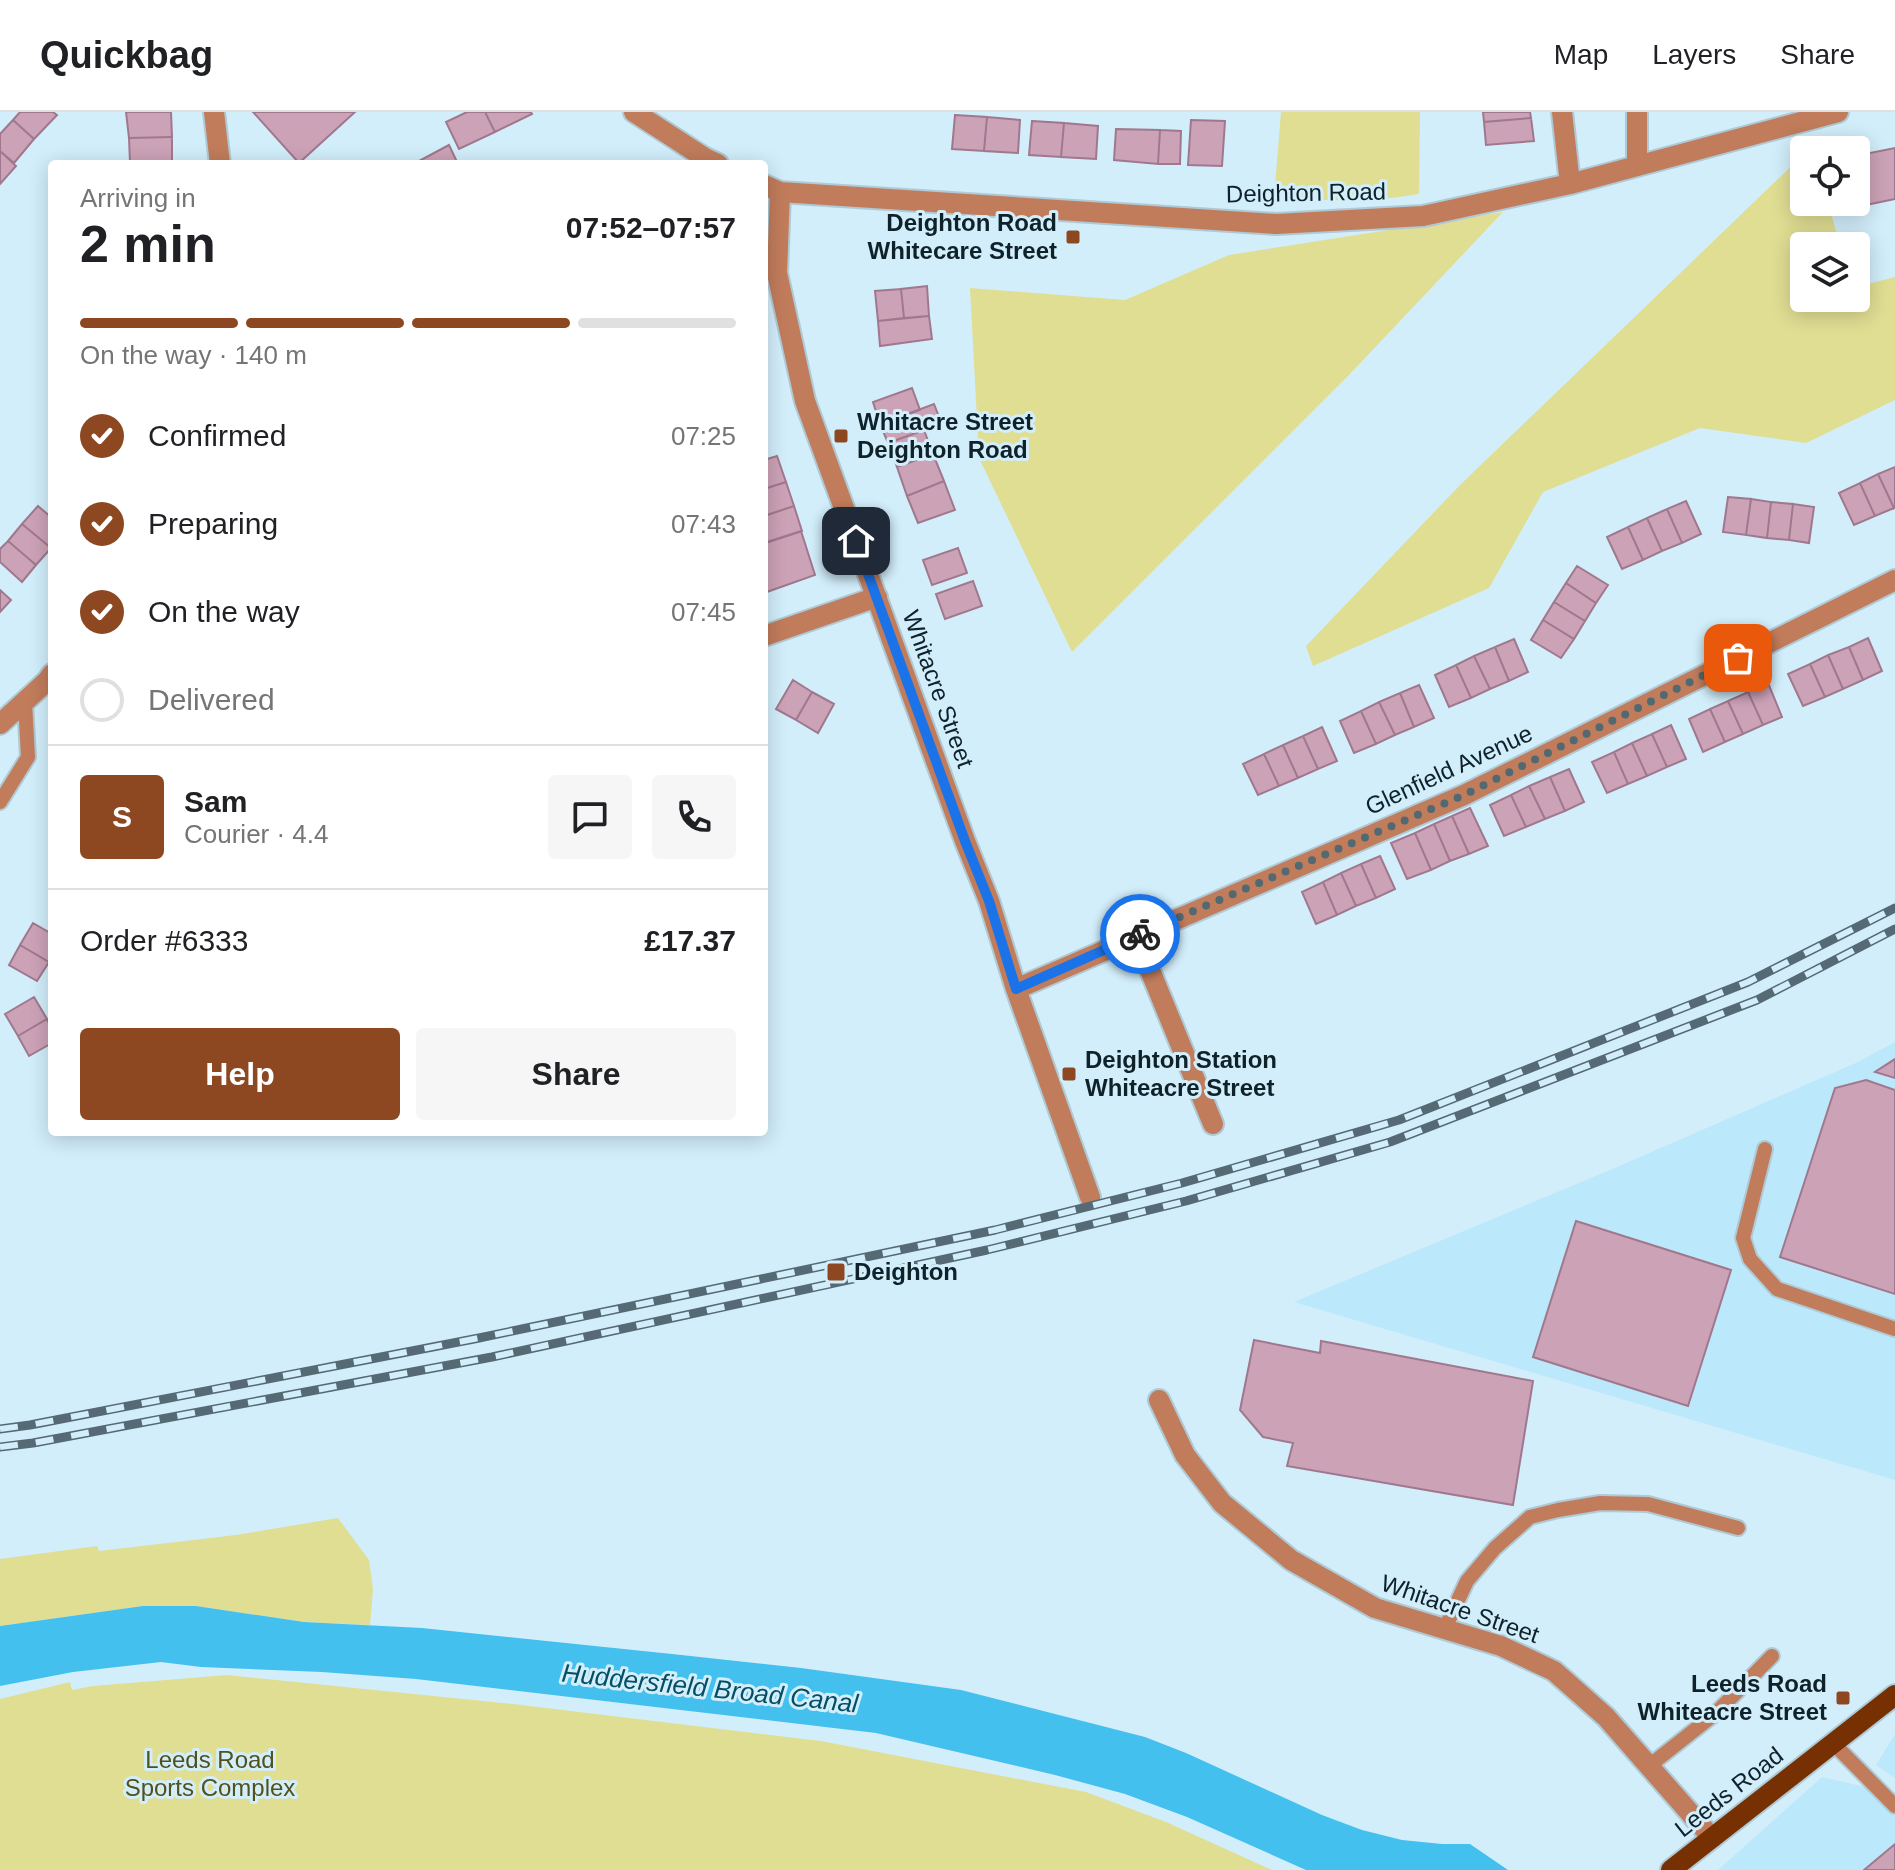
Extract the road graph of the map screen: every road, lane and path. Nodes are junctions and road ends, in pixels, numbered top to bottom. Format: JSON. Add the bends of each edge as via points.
{"nodes":[{"id":1,"x":214,"y":112,"type":"edge"},
{"id":2,"x":634,"y":112,"type":"edge"},
{"id":3,"x":1562,"y":112,"type":"edge"},
{"id":4,"x":1637,"y":112,"type":"edge"},
{"id":5,"x":1838,"y":112,"type":"edge"},
{"id":6,"x":220,"y":160,"type":"edge"},
{"id":7,"x":704,"y":160,"type":"edge"},
{"id":8,"x":1637,"y":165,"type":"junction"},
{"id":9,"x":1570,"y":184,"type":"junction"},
{"id":10,"x":772,"y":189,"type":"edge"},
{"id":11,"x":1895,"y":580,"type":"edge"},
{"id":12,"x":877,"y":597,"type":"junction"},
{"id":13,"x":768,"y":635,"type":"edge"},
{"id":14,"x":48,"y":678,"type":"edge"},
{"id":15,"x":25,"y":702,"type":"junction"},
{"id":16,"x":0,"y":724,"type":"edge"},
{"id":17,"x":0,"y":802,"type":"edge"},
{"id":18,"x":1136,"y":936,"type":"junction"},
{"id":19,"x":1016,"y":989,"type":"junction"},
{"id":20,"x":1213,"y":1124,"type":"dead end"},
{"id":21,"x":1765,"y":1149,"type":"dead end"},
{"id":22,"x":1090,"y":1197,"type":"dead end"},
{"id":23,"x":1895,"y":1329,"type":"edge"},
{"id":24,"x":1159,"y":1400,"type":"dead end"},
{"id":25,"x":1738,"y":1528,"type":"dead end"},
{"id":26,"x":1445,"y":1628,"type":"junction"},
{"id":27,"x":1772,"y":1656,"type":"dead end"},
{"id":28,"x":1895,"y":1695,"type":"edge"},
{"id":29,"x":1833,"y":1743,"type":"junction"},
{"id":30,"x":1649,"y":1766,"type":"junction"},
{"id":31,"x":1895,"y":1806,"type":"edge"},
{"id":32,"x":1712,"y":1838,"type":"junction"},
{"id":33,"x":1671,"y":1870,"type":"edge"}],
"edges":[{"from":1,"to":6,"type":"street"},
{"from":2,"to":7,"type":"street"},
{"from":3,"to":9,"type":"street"},
{"from":4,"to":8,"type":"street"},
{"from":5,"to":8,"type":"street","name":"Deighton Road"},
{"from":8,"to":9,"type":"street","name":"Deighton Road"},
{"from":9,"to":10,"type":"street","name":"Deighton Road","via":[[1423,216],[1276,224]]},
{"from":10,"to":12,"type":"street","name":"Whitacre Street","via":[[777,273],[805,401]]},
{"from":11,"to":18,"type":"street","name":"Glenfield Avenue","via":[[1464,795]]},
{"from":12,"to":13,"type":"street"},
{"from":12,"to":19,"type":"street","name":"Whitacre Street"},
{"from":14,"to":15,"type":"street"},
{"from":15,"to":16,"type":"street"},
{"from":15,"to":17,"type":"lane","via":[[28,757]]},
{"from":18,"to":19,"type":"street","name":"Glenfield Avenue"},
{"from":18,"to":20,"type":"street"},
{"from":19,"to":22,"type":"street"},
{"from":21,"to":23,"type":"lane","via":[[1743,1238],[1750,1259],[1777,1289]]},
{"from":24,"to":26,"type":"street","name":"Whitacre Street","via":[[1185,1455],[1222,1503],[1291,1560],[1375,1608]]},
{"from":25,"to":26,"type":"lane","via":[[1648,1504],[1600,1503],[1530,1517],[1467,1581]]},
{"from":26,"to":30,"type":"street","name":"Whitacre Street","via":[[1554,1671],[1606,1717]]},
{"from":27,"to":30,"type":"lane","via":[[1716,1713]]},
{"from":28,"to":29,"type":"main road","name":"Leeds Road"},
{"from":29,"to":31,"type":"lane"},
{"from":29,"to":32,"type":"main road","name":"Leeds Road"},
{"from":30,"to":32,"type":"street","name":"Whitacre Street"},
{"from":32,"to":33,"type":"main road","name":"Leeds Road"}]}
